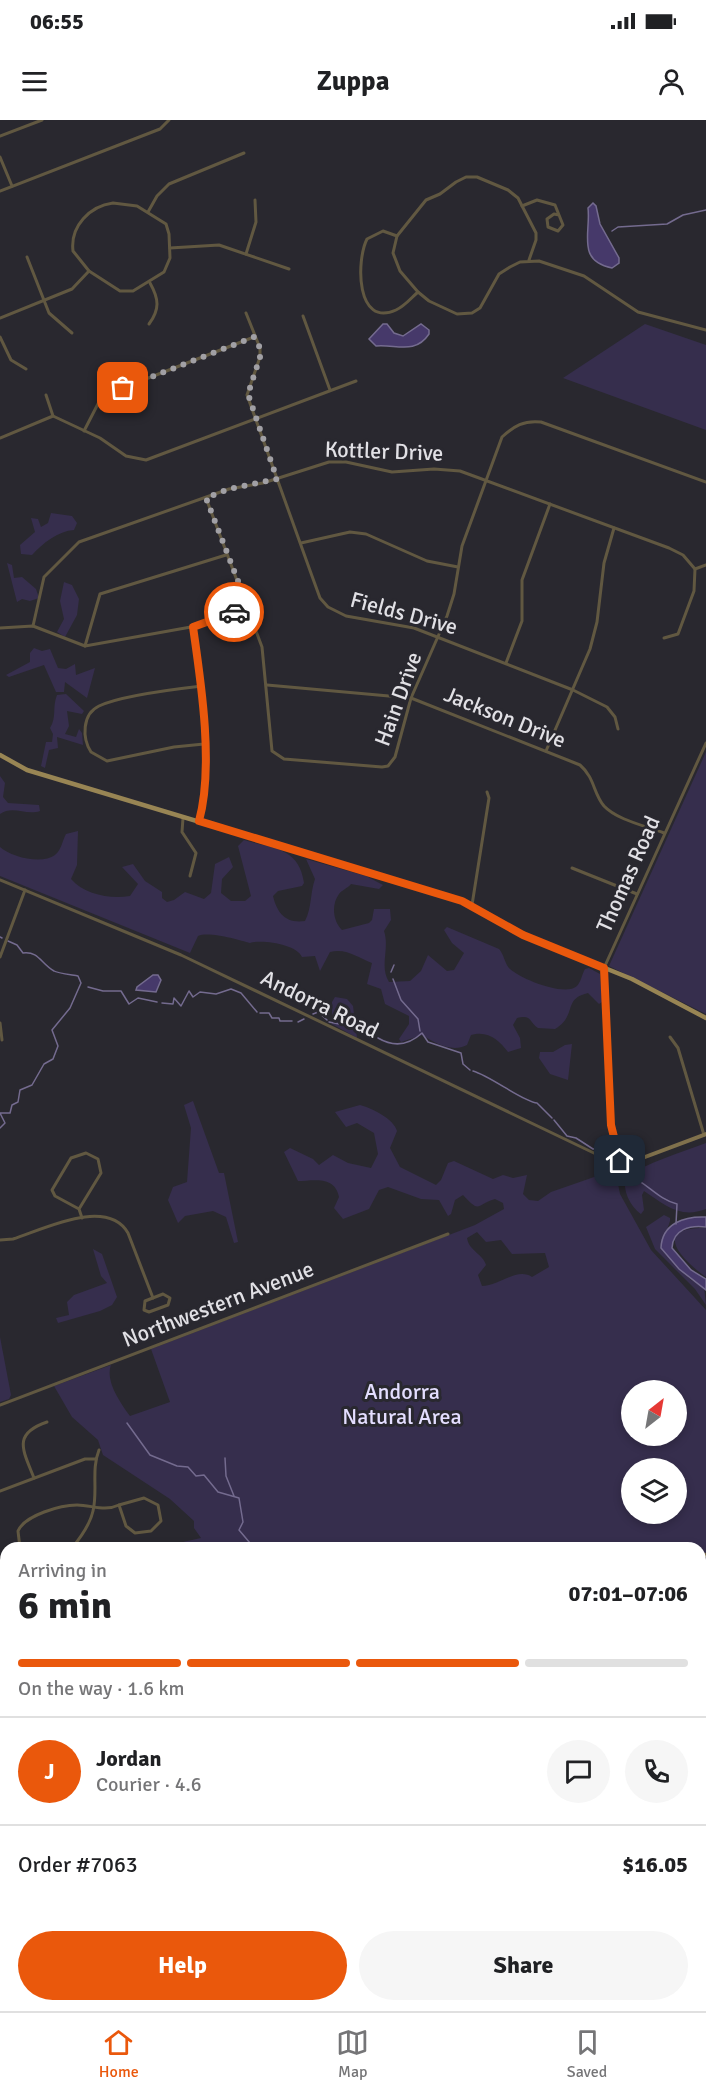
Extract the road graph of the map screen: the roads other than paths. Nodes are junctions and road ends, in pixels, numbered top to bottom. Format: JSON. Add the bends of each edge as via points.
{"nodes":[{"id":1,"x":42,"y":120,"type":"edge"},
{"id":2,"x":169,"y":120,"type":"edge"},
{"id":3,"x":0,"y":136,"type":"edge"},
{"id":4,"x":244,"y":153,"type":"dead end"},
{"id":5,"x":0,"y":157,"type":"edge"},
{"id":6,"x":12,"y":187,"type":"junction"},
{"id":7,"x":0,"y":191,"type":"edge"},
{"id":8,"x":255,"y":200,"type":"dead end"},
{"id":9,"x":522,"y":206,"type":"junction"},
{"id":10,"x":148,"y":212,"type":"junction"},
{"id":11,"x":559,"y":215,"type":"junction"},
{"id":12,"x":397,"y":236,"type":"junction"},
{"id":13,"x":170,"y":248,"type":"junction"},
{"id":14,"x":245,"y":254,"type":"junction"},
{"id":15,"x":27,"y":257,"type":"dead end"},
{"id":16,"x":530,"y":260,"type":"junction"},
{"id":17,"x":289,"y":268,"type":"dead end"},
{"id":18,"x":89,"y":271,"type":"junction"},
{"id":19,"x":150,"y":283,"type":"junction"},
{"id":20,"x":418,"y":292,"type":"junction"},
{"id":21,"x":44,"y":301,"type":"junction"},
{"id":22,"x":246,"y":313,"type":"dead end"},
{"id":23,"x":303,"y":316,"type":"dead end"},
{"id":24,"x":0,"y":318,"type":"edge"},
{"id":25,"x":149,"y":324,"type":"dead end"},
{"id":26,"x":706,"y":330,"type":"edge"},
{"id":27,"x":72,"y":333,"type":"dead end"},
{"id":28,"x":0,"y":337,"type":"edge"},
{"id":29,"x":254,"y":337,"type":"junction"},
{"id":30,"x":26,"y":369,"type":"dead end"},
{"id":31,"x":356,"y":381,"type":"dead end"},
{"id":32,"x":330,"y":390,"type":"junction"},
{"id":33,"x":46,"y":395,"type":"dead end"},
{"id":34,"x":53,"y":416,"type":"junction"},
{"id":35,"x":258,"y":419,"type":"junction"},
{"id":36,"x":84,"y":431,"type":"junction"},
{"id":37,"x":0,"y":438,"type":"edge"},
{"id":38,"x":277,"y":479,"type":"junction"},
{"id":39,"x":486,"y":481,"type":"junction"},
{"id":40,"x":706,"y":482,"type":"edge"},
{"id":41,"x":206,"y":498,"type":"junction"},
{"id":42,"x":550,"y":504,"type":"junction"},
{"id":43,"x":614,"y":528,"type":"junction"},
{"id":44,"x":301,"y":543,"type":"junction"},
{"id":45,"x":226,"y":555,"type":"junction"},
{"id":46,"x":706,"y":565,"type":"edge"},
{"id":47,"x":458,"y":567,"type":"junction"},
{"id":48,"x":695,"y":569,"type":"junction"},
{"id":49,"x":248,"y":607,"type":"junction"},
{"id":50,"x":33,"y":626,"type":"junction"},
{"id":51,"x":193,"y":627,"type":"junction"},
{"id":52,"x":0,"y":628,"type":"edge"},
{"id":53,"x":439,"y":637,"type":"junction"},
{"id":54,"x":664,"y":638,"type":"dead end"},
{"id":55,"x":85,"y":646,"type":"junction"},
{"id":56,"x":506,"y":663,"type":"junction"},
{"id":57,"x":267,"y":685,"type":"junction"},
{"id":58,"x":202,"y":686,"type":"junction"},
{"id":59,"x":573,"y":690,"type":"junction"},
{"id":60,"x":411,"y":698,"type":"junction"},
{"id":61,"x":618,"y":729,"type":"dead end"},
{"id":62,"x":706,"y":743,"type":"edge"},
{"id":63,"x":204,"y":744,"type":"junction"},
{"id":64,"x":546,"y":751,"type":"junction"},
{"id":65,"x":0,"y":755,"type":"edge"},
{"id":66,"x":487,"y":792,"type":"dead end"},
{"id":67,"x":184,"y":816,"type":"junction"},
{"id":68,"x":199,"y":821,"type":"junction"},
{"id":69,"x":664,"y":833,"type":"junction"},
{"id":70,"x":572,"y":868,"type":"dead end"},
{"id":71,"x":190,"y":876,"type":"dead end"},
{"id":72,"x":0,"y":880,"type":"edge"},
{"id":73,"x":25,"y":890,"type":"junction"},
{"id":74,"x":637,"y":894,"type":"junction"},
{"id":75,"x":472,"y":905,"type":"junction"},
{"id":76,"x":0,"y":957,"type":"edge"},
{"id":77,"x":604,"y":968,"type":"junction"},
{"id":78,"x":706,"y":1018,"type":"edge"},
{"id":79,"x":0,"y":1023,"type":"edge"},
{"id":80,"x":670,"y":1037,"type":"dead end"},
{"id":81,"x":2,"y":1040,"type":"dead end"},
{"id":82,"x":705,"y":1135,"type":"edge"},
{"id":83,"x":621,"y":1166,"type":"junction"},
{"id":84,"x":79,"y":1209,"type":"junction"},
{"id":85,"x":82,"y":1218,"type":"junction"},
{"id":86,"x":448,"y":1234,"type":"dead end"},
{"id":87,"x":0,"y":1240,"type":"edge"},
{"id":88,"x":153,"y":1298,"type":"junction"},
{"id":89,"x":0,"y":1405,"type":"edge"},
{"id":90,"x":47,"y":1422,"type":"dead end"},
{"id":91,"x":99,"y":1450,"type":"dead end"},
{"id":92,"x":96,"y":1459,"type":"junction"},
{"id":93,"x":34,"y":1478,"type":"junction"},
{"id":94,"x":0,"y":1491,"type":"edge"},
{"id":95,"x":119,"y":1505,"type":"junction"},
{"id":96,"x":94,"y":1507,"type":"junction"},
{"id":97,"x":19,"y":1542,"type":"edge"},
{"id":98,"x":76,"y":1542,"type":"edge"}],
"edges":[{"from":1,"to":3,"type":"street"},
{"from":2,"to":6,"type":"street","via":[[160,129]]},
{"from":4,"to":10,"type":"street","via":[[170,184]]},
{"from":5,"to":6,"type":"street"},
{"from":6,"to":7,"type":"street"},
{"from":8,"to":14,"type":"street","via":[[256,222]]},
{"from":9,"to":11,"type":"street","via":[[544,200],[555,204]]},
{"from":9,"to":12,"type":"street","via":[[508,190],[477,177],[466,177],[426,200]]},
{"from":9,"to":16,"type":"street","via":[[536,233]]},
{"from":10,"to":13,"type":"street","via":[[166,224]]},
{"from":10,"to":18,"type":"street","via":[[114,203],[85,216],[75,232],[72,247],[74,256]]},
{"from":11,"to":11,"type":"street","via":[[547,219],[552,231],[563,225]]},
{"from":12,"to":20,"type":"street","via":[[393,253],[397,266]]},
{"from":12,"to":20,"type":"street","via":[[383,231],[367,239],[360,274],[364,298],[371,308],[387,313],[402,307]]},
{"from":13,"to":14,"type":"street","via":[[216,245]]},
{"from":13,"to":19,"type":"street","via":[[167,267]]},
{"from":14,"to":17,"type":"street"},
{"from":15,"to":21,"type":"street"},
{"from":16,"to":20,"type":"street","via":[[499,274],[484,302],[472,313],[457,314]]},
{"from":16,"to":26,"type":"street","via":[[551,263],[584,276],[638,312]]},
{"from":18,"to":19,"type":"street","via":[[120,291],[133,291]]},
{"from":18,"to":21,"type":"street","via":[[72,289]]},
{"from":19,"to":25,"type":"street","via":[[158,304]]},
{"from":21,"to":24,"type":"street"},
{"from":21,"to":27,"type":"street","via":[[51,316]]},
{"from":22,"to":29,"type":"street","name":"Fields Drive"},
{"from":23,"to":32,"type":"street"},
{"from":28,"to":30,"type":"street","via":[[9,358]]},
{"from":29,"to":35,"type":"street","name":"Fields Drive","via":[[260,357],[248,394]]},
{"from":29,"to":36,"type":"street","via":[[102,396]]},
{"from":31,"to":32,"type":"street"},
{"from":32,"to":35,"type":"street"},
{"from":33,"to":34,"type":"street"},
{"from":34,"to":36,"type":"street"},
{"from":34,"to":37,"type":"street"},
{"from":35,"to":36,"type":"street","via":[[141,460],[126,456]]},
{"from":35,"to":38,"type":"street","name":"Fields Drive"},
{"from":38,"to":39,"type":"street","name":"Kottler Drive","via":[[316,465],[346,462],[392,472],[449,469]]},
{"from":38,"to":41,"type":"street","name":"Kottler Drive"},
{"from":38,"to":44,"type":"street","name":"Fields Drive"},
{"from":39,"to":40,"type":"street","name":"Hain Drive","via":[[502,438],[512,427],[532,421]]},
{"from":39,"to":42,"type":"street","name":"Kottler Drive"},
{"from":39,"to":47,"type":"street","name":"Hain Drive"},
{"from":41,"to":45,"type":"street","name":"Hain Drive"},
{"from":41,"to":50,"type":"street","name":"Kottler Drive","via":[[79,542],[44,577]]},
{"from":42,"to":43,"type":"street","name":"Kottler Drive"},
{"from":42,"to":56,"type":"street","via":[[522,580],[522,621]]},
{"from":43,"to":48,"type":"street","name":"Kottler Drive","via":[[683,555]]},
{"from":43,"to":59,"type":"street","via":[[604,562],[597,622]]},
{"from":44,"to":47,"type":"street","via":[[350,532],[366,534],[427,561]]},
{"from":44,"to":53,"type":"street","name":"Fields Drive","via":[[320,598],[328,607],[346,616],[414,628]]},
{"from":45,"to":49,"type":"street","name":"Hain Drive"},
{"from":45,"to":55,"type":"street","via":[[100,594]]},
{"from":46,"to":48,"type":"street"},
{"from":47,"to":53,"type":"street","name":"Hain Drive","via":[[454,594]]},
{"from":48,"to":54,"type":"street","via":[[694,591],[678,634]]},
{"from":49,"to":51,"type":"street"},
{"from":49,"to":57,"type":"street","name":"Hain Drive","via":[[262,647]]},
{"from":50,"to":52,"type":"street"},
{"from":50,"to":55,"type":"street"},
{"from":51,"to":55,"type":"street"},
{"from":51,"to":58,"type":"street"},
{"from":53,"to":56,"type":"street","name":"Fields Drive"},
{"from":53,"to":60,"type":"street","name":"Hain Drive"},
{"from":56,"to":59,"type":"street","name":"Fields Drive"},
{"from":57,"to":60,"type":"street","name":"Jackson Drive"},
{"from":57,"to":60,"type":"street","name":"Hain Drive","via":[[270,747],[277,756],[288,760],[388,766],[395,757]]},
{"from":58,"to":63,"type":"street"},
{"from":58,"to":63,"type":"street","via":[[100,705],[89,716],[85,734],[91,752],[107,761]]},
{"from":59,"to":61,"type":"street","name":"Fields Drive","via":[[607,707]]},
{"from":59,"to":64,"type":"street"},
{"from":60,"to":64,"type":"street","name":"Jackson Drive"},
{"from":62,"to":69,"type":"street","name":"Thomas Road"},
{"from":63,"to":68,"type":"street","via":[[205,787]]},
{"from":64,"to":69,"type":"street","name":"Jackson Drive","via":[[588,772],[603,805],[612,812]]},
{"from":65,"to":67,"type":"main road","via":[[27,770]]},
{"from":66,"to":75,"type":"street"},
{"from":67,"to":68,"type":"main road"},
{"from":67,"to":71,"type":"street","via":[[182,832],[196,855]]},
{"from":68,"to":75,"type":"main road"},
{"from":69,"to":74,"type":"street","name":"Thomas Road"},
{"from":70,"to":74,"type":"street"},
{"from":72,"to":73,"type":"street","name":"Andorra Road"},
{"from":73,"to":76,"type":"street"},
{"from":73,"to":83,"type":"street","name":"Andorra Road","via":[[189,959]]},
{"from":74,"to":77,"type":"street","name":"Thomas Road"},
{"from":75,"to":77,"type":"main road","via":[[523,935]]},
{"from":77,"to":78,"type":"main road"},
{"from":77,"to":83,"type":"street","name":"Thomas Road","via":[[611,1125]]},
{"from":79,"to":81,"type":"street"},
{"from":80,"to":82,"type":"street","via":[[678,1048]]},
{"from":82,"to":83,"type":"street"},
{"from":84,"to":84,"type":"street","via":[[101,1173],[98,1159],[86,1153],[71,1158],[52,1190],[55,1196]]},
{"from":84,"to":85,"type":"street"},
{"from":85,"to":87,"type":"street"},
{"from":85,"to":88,"type":"street","via":[[100,1215],[122,1224]]},
{"from":86,"to":89,"type":"street","name":"Northwestern Avenue"},
{"from":88,"to":88,"type":"street","via":[[143,1304],[146,1312],[170,1301],[165,1294]]},
{"from":90,"to":93,"type":"street","via":[[30,1429],[23,1440]]},
{"from":91,"to":92,"type":"street"},
{"from":92,"to":93,"type":"street","via":[[85,1459]]},
{"from":92,"to":96,"type":"street"},
{"from":93,"to":94,"type":"street"},
{"from":95,"to":95,"type":"street","via":[[137,1498],[151,1500],[160,1510],[160,1524],[148,1532],[132,1532],[124,1524]]},
{"from":95,"to":96,"type":"street"},
{"from":96,"to":97,"type":"street","via":[[68,1506],[27,1521],[18,1531]]},
{"from":96,"to":98,"type":"street","via":[[89,1524]]}]}
